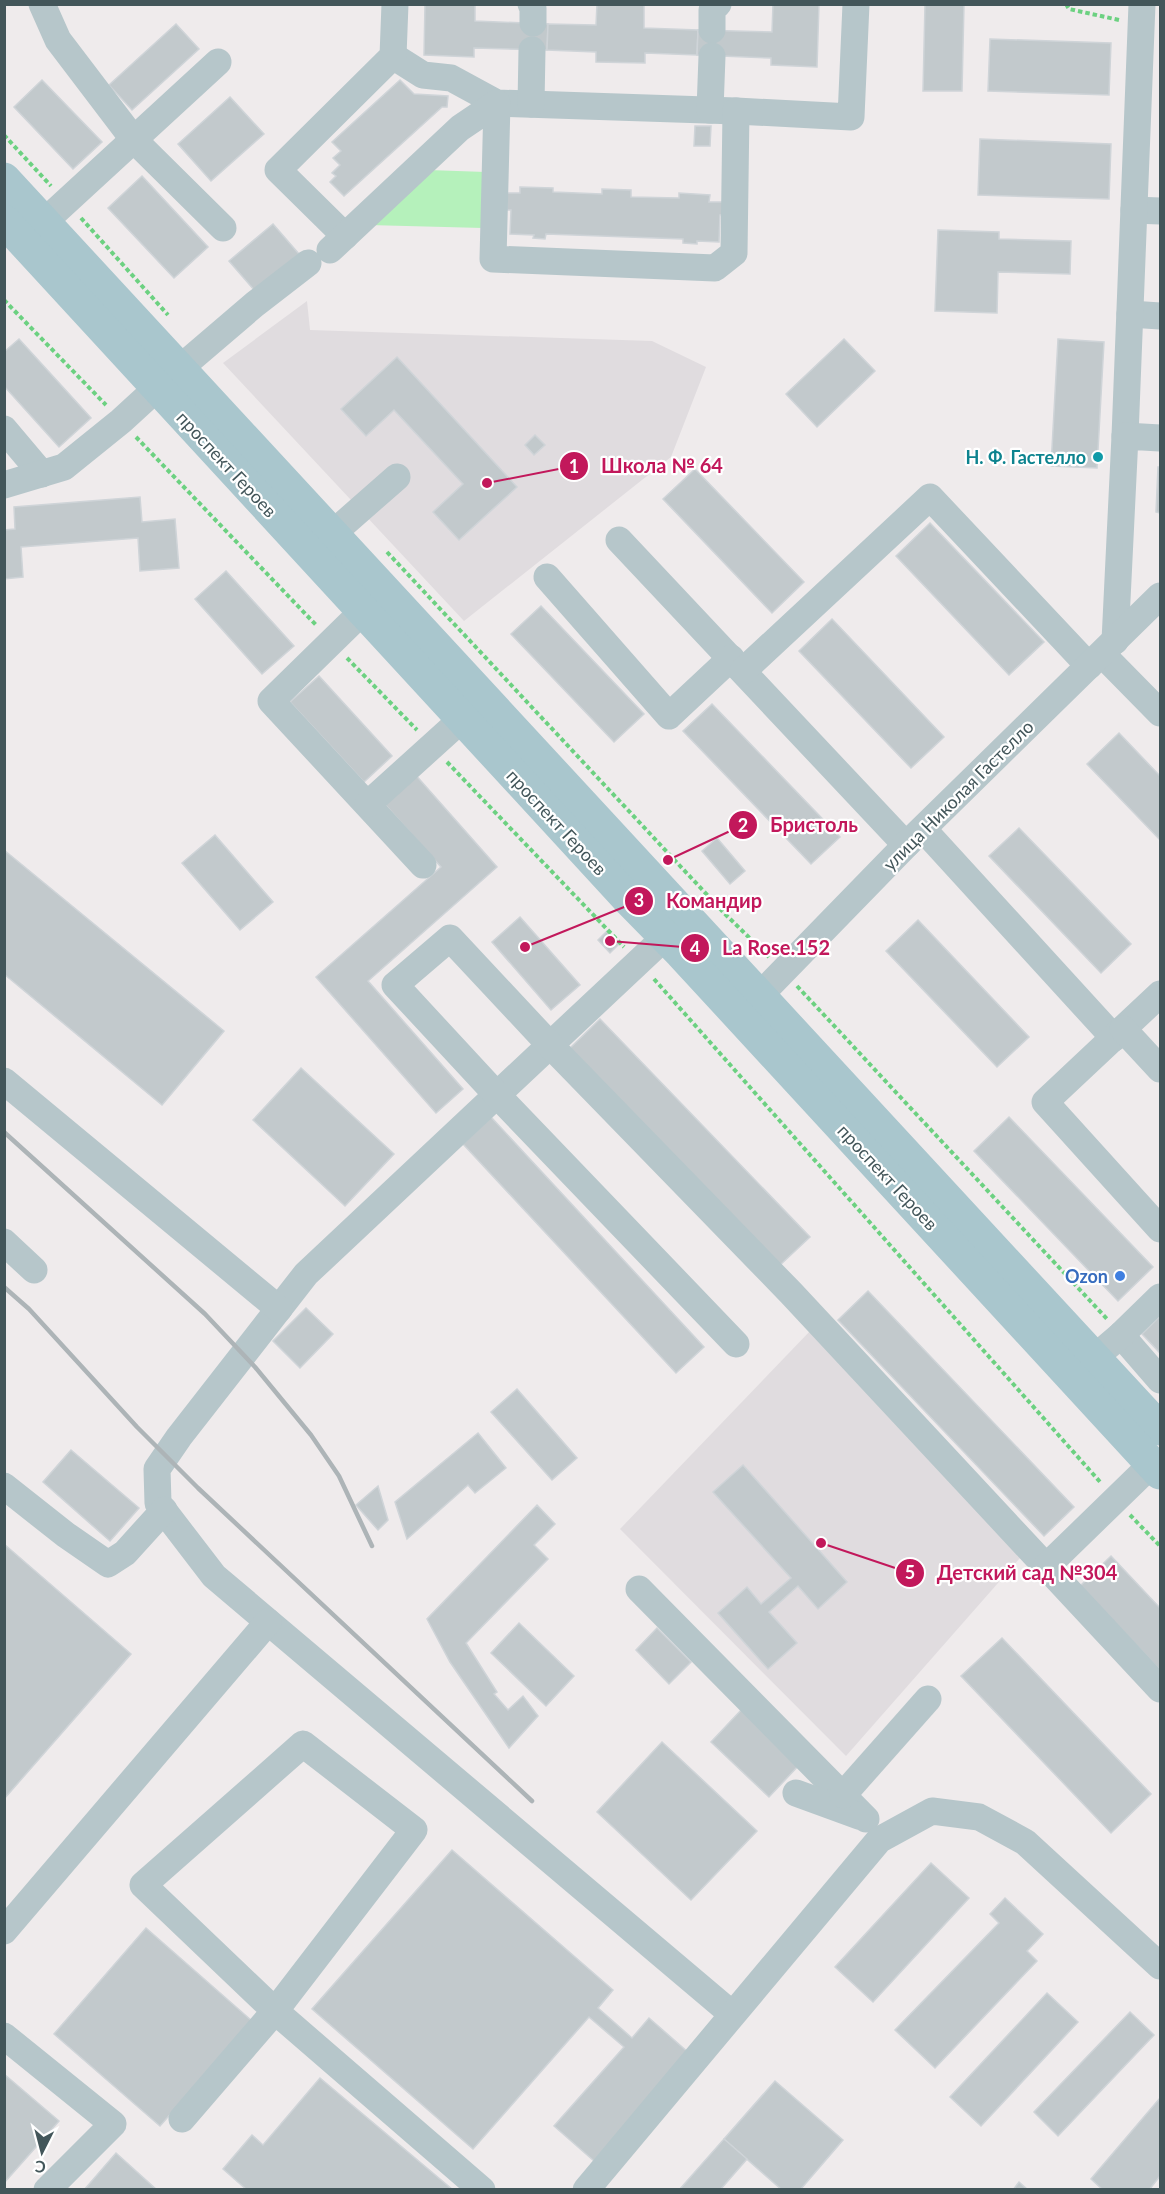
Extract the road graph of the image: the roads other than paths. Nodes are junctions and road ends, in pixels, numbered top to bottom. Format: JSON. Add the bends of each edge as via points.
{"nodes":[{"id":1,"x":42,"y":4,"type":"edge"},
{"id":2,"x":395,"y":4,"type":"edge"},
{"id":3,"x":856,"y":4,"type":"edge"},
{"id":4,"x":1142,"y":15,"type":"edge"},
{"id":5,"x":712,"y":21,"type":"edge"},
{"id":6,"x":532,"y":50,"type":"dead end"},
{"id":7,"x":393,"y":56,"type":"junction"},
{"id":8,"x":218,"y":62,"type":"dead end"},
{"id":9,"x":497,"y":103,"type":"junction"},
{"id":10,"x":531,"y":104,"type":"junction"},
{"id":11,"x":724,"y":111,"type":"junction"},
{"id":12,"x":1149,"y":119,"type":"edge"},
{"id":13,"x":134,"y":140,"type":"junction"},
{"id":14,"x":4,"y":179,"type":"edge"},
{"id":15,"x":1147,"y":211,"type":"edge"},
{"id":16,"x":4,"y":221,"type":"edge"},
{"id":17,"x":44,"y":222,"type":"junction"},
{"id":18,"x":223,"y":228,"type":"dead end"},
{"id":19,"x":328,"y":249,"type":"junction"},
{"id":20,"x":1130,"y":314,"type":"junction"},
{"id":21,"x":1161,"y":316,"type":"edge"},
{"id":22,"x":168,"y":378,"type":"junction"},
{"id":23,"x":4,"y":429,"type":"edge"},
{"id":24,"x":1125,"y":436,"type":"junction"},
{"id":25,"x":1161,"y":438,"type":"edge"},
{"id":26,"x":42,"y":474,"type":"junction"},
{"id":27,"x":397,"y":477,"type":"dead end"},
{"id":28,"x":4,"y":485,"type":"edge"},
{"id":29,"x":332,"y":534,"type":"junction"},
{"id":30,"x":619,"y":540,"type":"dead end"},
{"id":31,"x":547,"y":577,"type":"dead end"},
{"id":32,"x":1161,"y":597,"type":"edge"},
{"id":33,"x":363,"y":611,"type":"junction"},
{"id":34,"x":1102,"y":653,"type":"junction"},
{"id":35,"x":737,"y":664,"type":"junction"},
{"id":36,"x":1161,"y":713,"type":"edge"},
{"id":37,"x":462,"y":719,"type":"junction"},
{"id":38,"x":368,"y":804,"type":"junction"},
{"id":39,"x":915,"y":837,"type":"junction"},
{"id":40,"x":423,"y":865,"type":"dead end"},
{"id":41,"x":676,"y":927,"type":"junction"},
{"id":42,"x":1161,"y":994,"type":"edge"},
{"id":43,"x":759,"y":996,"type":"junction"},
{"id":44,"x":1119,"y":1033,"type":"junction"},
{"id":45,"x":550,"y":1045,"type":"junction"},
{"id":46,"x":1161,"y":1069,"type":"edge"},
{"id":47,"x":4,"y":1080,"type":"edge"},
{"id":48,"x":496,"y":1094,"type":"junction"},
{"id":49,"x":1161,"y":1229,"type":"edge"},
{"id":50,"x":4,"y":1242,"type":"edge"},
{"id":51,"x":34,"y":1270,"type":"dead end"},
{"id":52,"x":1161,"y":1297,"type":"edge"},
{"id":53,"x":279,"y":1309,"type":"junction"},
{"id":54,"x":1121,"y":1335,"type":"junction"},
{"id":55,"x":736,"y":1344,"type":"dead end"},
{"id":56,"x":1094,"y":1358,"type":"junction"},
{"id":57,"x":1161,"y":1380,"type":"edge"},
{"id":58,"x":1161,"y":1429,"type":"edge"},
{"id":59,"x":1156,"y":1469,"type":"edge"},
{"id":60,"x":4,"y":1486,"type":"edge"},
{"id":61,"x":164,"y":1510,"type":"junction"},
{"id":62,"x":1047,"y":1566,"type":"junction"},
{"id":63,"x":639,"y":1589,"type":"dead end"},
{"id":64,"x":268,"y":1622,"type":"junction"},
{"id":65,"x":1161,"y":1689,"type":"edge"},
{"id":66,"x":928,"y":1699,"type":"dead end"},
{"id":67,"x":796,"y":1793,"type":"dead end"},
{"id":68,"x":843,"y":1796,"type":"junction"},
{"id":69,"x":866,"y":1819,"type":"junction"},
{"id":70,"x":896,"y":1831,"type":"junction"},
{"id":71,"x":4,"y":1931,"type":"edge"},
{"id":72,"x":1161,"y":1966,"type":"edge"},
{"id":73,"x":275,"y":2011,"type":"junction"},
{"id":74,"x":732,"y":2014,"type":"junction"},
{"id":75,"x":4,"y":2036,"type":"edge"},
{"id":76,"x":182,"y":2119,"type":"dead end"},
{"id":77,"x":47,"y":2190,"type":"edge"},
{"id":78,"x":482,"y":2190,"type":"edge"},
{"id":79,"x":586,"y":2190,"type":"edge"}],
"edges":[{"from":1,"to":13,"type":"street","via":[[58,40]]},
{"from":2,"to":7,"type":"street"},
{"from":3,"to":11,"type":"street","via":[[851,117]]},
{"from":4,"to":12,"type":"street"},
{"from":5,"to":11,"type":"street"},
{"from":6,"to":10,"type":"street"},
{"from":7,"to":9,"type":"street","via":[[423,75],[452,78]]},
{"from":7,"to":19,"type":"street","via":[[278,170]]},
{"from":8,"to":13,"type":"street"},
{"from":9,"to":10,"type":"street"},
{"from":9,"to":11,"type":"street","via":[[493,259],[715,268],[734,253]]},
{"from":9,"to":19,"type":"street","via":[[460,128]]},
{"from":10,"to":11,"type":"street"},
{"from":12,"to":15,"type":"street"},
{"from":13,"to":17,"type":"street"},
{"from":13,"to":18,"type":"street"},
{"from":14,"to":17,"type":"main road","name":"проспект Героев"},
{"from":15,"to":20,"type":"street"},
{"from":16,"to":22,"type":"main road","name":"проспект Героев"},
{"from":17,"to":22,"type":"main road","name":"проспект Героев"},
{"from":19,"to":22,"type":"street","via":[[255,304]]},
{"from":20,"to":21,"type":"street"},
{"from":20,"to":24,"type":"street"},
{"from":22,"to":26,"type":"street","via":[[64,467]]},
{"from":22,"to":29,"type":"main road","name":"проспект Героев"},
{"from":22,"to":33,"type":"main road","name":"проспект Героев"},
{"from":23,"to":26,"type":"street"},
{"from":24,"to":25,"type":"street"},
{"from":24,"to":34,"type":"street"},
{"from":26,"to":28,"type":"street"},
{"from":27,"to":29,"type":"street"},
{"from":29,"to":41,"type":"main road","name":"проспект Героев"},
{"from":30,"to":35,"type":"street"},
{"from":31,"to":35,"type":"street","via":[[669,716]]},
{"from":32,"to":34,"type":"street","name":"улица Николая Гастелло"},
{"from":33,"to":37,"type":"main road","name":"проспект Героев"},
{"from":33,"to":38,"type":"street","via":[[271,701]]},
{"from":34,"to":35,"type":"street","via":[[930,497]]},
{"from":34,"to":36,"type":"street"},
{"from":34,"to":39,"type":"street","name":"улица Николая Гастелло"},
{"from":35,"to":39,"type":"street"},
{"from":37,"to":38,"type":"street"},
{"from":37,"to":41,"type":"main road","name":"проспект Героев"},
{"from":38,"to":40,"type":"street"},
{"from":39,"to":43,"type":"street","name":"улица Николая Гастелло"},
{"from":39,"to":44,"type":"street"},
{"from":41,"to":43,"type":"main road","name":"проспект Героев"},
{"from":41,"to":45,"type":"street"},
{"from":41,"to":59,"type":"main road","name":"проспект Героев"},
{"from":42,"to":44,"type":"street"},
{"from":43,"to":56,"type":"main road","name":"проспект Героев"},
{"from":44,"to":46,"type":"street"},
{"from":44,"to":49,"type":"street","via":[[1045,1102]]},
{"from":45,"to":48,"type":"street"},
{"from":45,"to":48,"type":"street","via":[[450,938],[395,985]]},
{"from":45,"to":62,"type":"street"},
{"from":47,"to":53,"type":"street"},
{"from":48,"to":53,"type":"street","via":[[306,1274]]},
{"from":48,"to":55,"type":"street"},
{"from":50,"to":51,"type":"street"},
{"from":52,"to":54,"type":"street"},
{"from":53,"to":61,"type":"street","via":[[157,1469],[158,1503]]},
{"from":54,"to":56,"type":"street"},
{"from":54,"to":57,"type":"street"},
{"from":56,"to":58,"type":"main road","name":"проспект Героев"},
{"from":59,"to":62,"type":"street","via":[[1116,1500]]},
{"from":60,"to":61,"type":"street","via":[[108,1564],[125,1553]]},
{"from":61,"to":64,"type":"street","via":[[214,1576]]},
{"from":62,"to":65,"type":"street"},
{"from":63,"to":68,"type":"street"},
{"from":64,"to":71,"type":"street"},
{"from":64,"to":74,"type":"street"},
{"from":66,"to":68,"type":"street"},
{"from":67,"to":69,"type":"street"},
{"from":68,"to":69,"type":"street"},
{"from":69,"to":70,"type":"street"},
{"from":70,"to":72,"type":"street","via":[[932,1811],[979,1817],[1025,1842]]},
{"from":70,"to":74,"type":"street","via":[[879,1840]]},
{"from":73,"to":73,"type":"street","via":[[414,1830],[303,1744],[143,1885]]},
{"from":73,"to":76,"type":"street"},
{"from":73,"to":78,"type":"street"},
{"from":74,"to":79,"type":"street"},
{"from":75,"to":77,"type":"street","via":[[113,2124]]}]}
